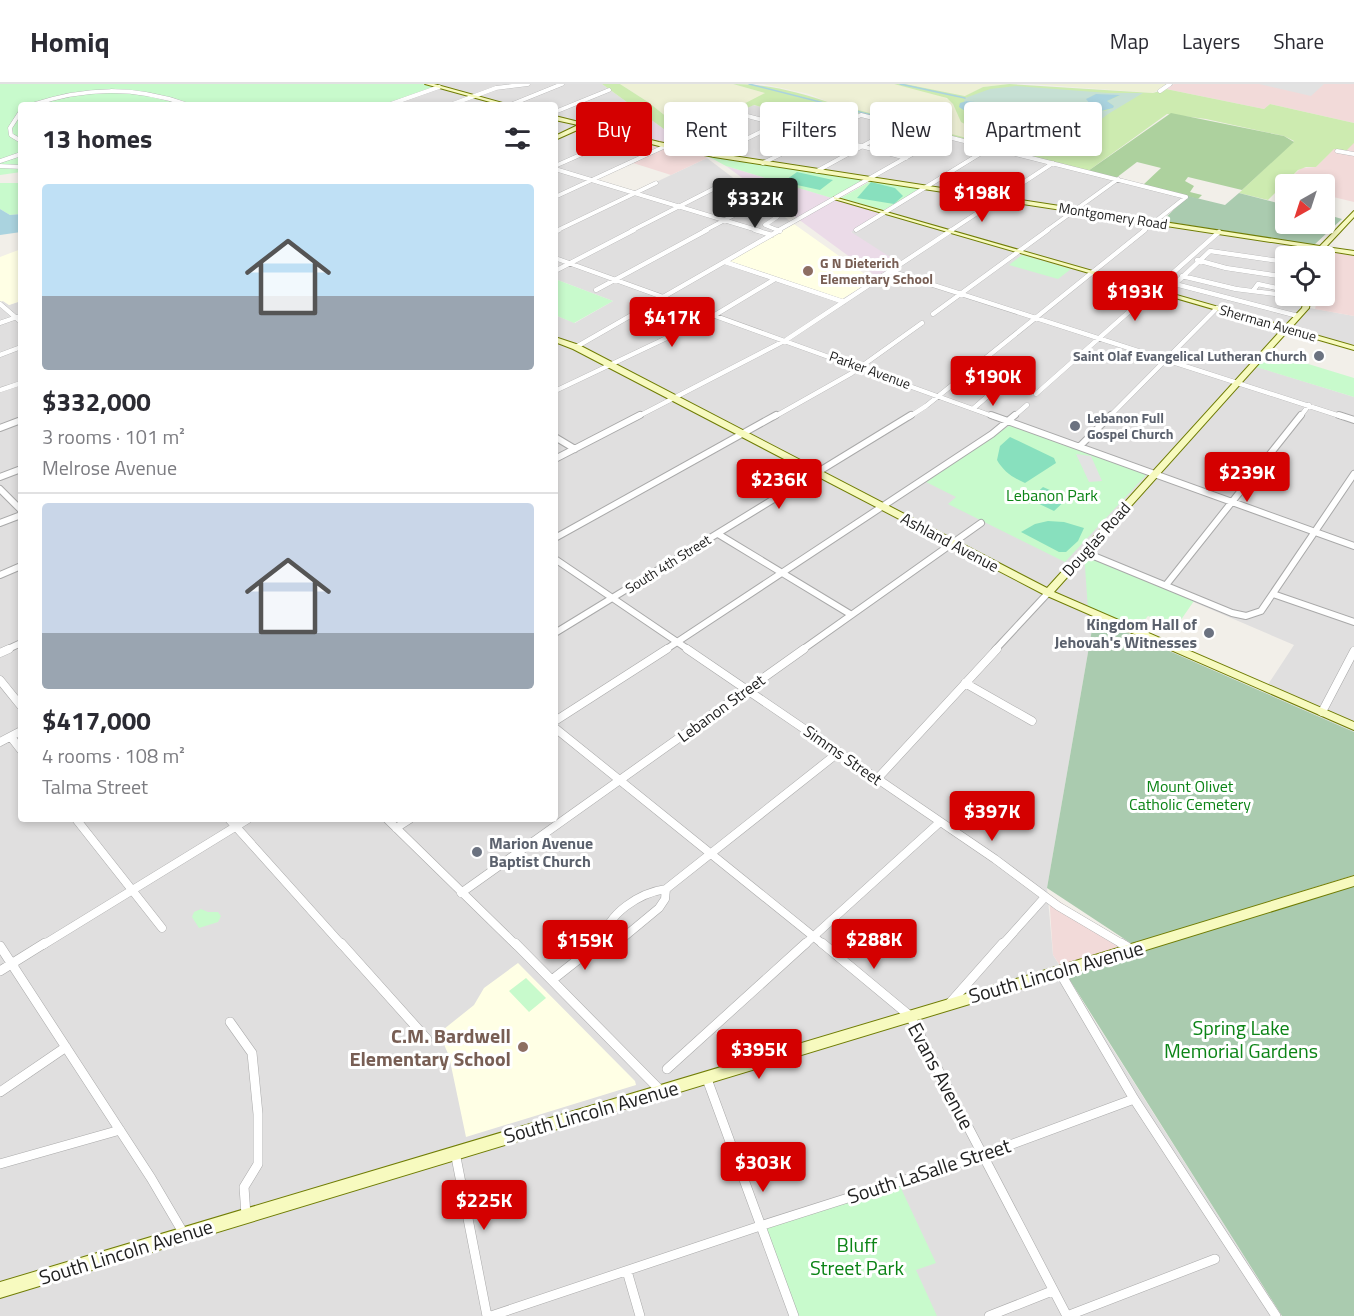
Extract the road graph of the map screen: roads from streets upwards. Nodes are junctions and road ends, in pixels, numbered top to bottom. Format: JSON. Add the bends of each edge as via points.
{"nodes":[{"id":1,"x":428,"y":84,"type":"edge"},
{"id":2,"x":528,"y":84,"type":"edge"},
{"id":3,"x":562,"y":84,"type":"edge"},
{"id":4,"x":1170,"y":84,"type":"edge"},
{"id":5,"x":498,"y":86,"type":"edge"},
{"id":6,"x":439,"y":87,"type":"junction"},
{"id":7,"x":609,"y":90,"type":"dead end"},
{"id":8,"x":1160,"y":91,"type":"dead end"},
{"id":9,"x":474,"y":96,"type":"junction"},
{"id":10,"x":41,"y":102,"type":"edge"},
{"id":11,"x":180,"y":102,"type":"edge"},
{"id":12,"x":396,"y":102,"type":"edge"},
{"id":13,"x":458,"y":102,"type":"edge"},
{"id":14,"x":497,"y":102,"type":"edge"},
{"id":15,"x":516,"y":102,"type":"edge"},
{"id":16,"x":558,"y":111,"type":"edge"},
{"id":17,"x":18,"y":116,"type":"edge"},
{"id":18,"x":558,"y":119,"type":"edge"},
{"id":19,"x":576,"y":123,"type":"edge"},
{"id":20,"x":576,"y":129,"type":"edge"},
{"id":21,"x":558,"y":137,"type":"edge"},
{"id":22,"x":18,"y":139,"type":"edge"},
{"id":23,"x":870,"y":142,"type":"edge"},
{"id":24,"x":858,"y":145,"type":"edge"},
{"id":25,"x":664,"y":146,"type":"edge"},
{"id":26,"x":862,"y":146,"type":"junction"},
{"id":27,"x":1337,"y":151,"type":"dead end"},
{"id":28,"x":1354,"y":154,"type":"edge"},
{"id":29,"x":18,"y":156,"type":"edge"},
{"id":30,"x":580,"y":156,"type":"edge"},
{"id":31,"x":725,"y":156,"type":"edge"},
{"id":32,"x":777,"y":156,"type":"edge"},
{"id":33,"x":909,"y":156,"type":"edge"},
{"id":34,"x":976,"y":156,"type":"edge"},
{"id":35,"x":1026,"y":156,"type":"edge"},
{"id":36,"x":906,"y":158,"type":"junction"},
{"id":37,"x":0,"y":163,"type":"edge"},
{"id":38,"x":763,"y":163,"type":"junction"},
{"id":39,"x":1053,"y":163,"type":"junction"},
{"id":40,"x":18,"y":166,"type":"edge"},
{"id":41,"x":558,"y":167,"type":"edge"},
{"id":42,"x":558,"y":169,"type":"edge"},
{"id":43,"x":817,"y":171,"type":"junction"},
{"id":44,"x":871,"y":179,"type":"junction"},
{"id":45,"x":1118,"y":179,"type":"junction"},
{"id":46,"x":592,"y":180,"type":"junction"},
{"id":47,"x":656,"y":183,"type":"dead end"},
{"id":48,"x":723,"y":184,"type":"dead end"},
{"id":49,"x":925,"y":187,"type":"junction"},
{"id":50,"x":635,"y":193,"type":"junction"},
{"id":51,"x":558,"y":196,"type":"edge"},
{"id":52,"x":836,"y":198,"type":"junction"},
{"id":53,"x":999,"y":198,"type":"junction"},
{"id":54,"x":678,"y":207,"type":"junction"},
{"id":55,"x":1075,"y":210,"type":"junction"},
{"id":56,"x":885,"y":213,"type":"junction"},
{"id":57,"x":1354,"y":213,"type":"edge"},
{"id":58,"x":723,"y":221,"type":"junction"},
{"id":59,"x":1154,"y":222,"type":"junction"},
{"id":60,"x":856,"y":230,"type":"dead end"},
{"id":61,"x":558,"y":231,"type":"edge"},
{"id":62,"x":780,"y":231,"type":"junction"},
{"id":63,"x":951,"y":232,"type":"junction"},
{"id":64,"x":1219,"y":232,"type":"junction"},
{"id":65,"x":772,"y":235,"type":"junction"},
{"id":66,"x":1309,"y":246,"type":"edge"},
{"id":67,"x":1324,"y":246,"type":"edge"},
{"id":68,"x":1335,"y":250,"type":"edge"},
{"id":69,"x":1019,"y":251,"type":"junction"},
{"id":70,"x":1354,"y":253,"type":"edge"},
{"id":71,"x":1190,"y":258,"type":"junction"},
{"id":72,"x":558,"y":259,"type":"edge"},
{"id":73,"x":1275,"y":260,"type":"edge"},
{"id":74,"x":1199,"y":261,"type":"junction"},
{"id":75,"x":725,"y":262,"type":"junction"},
{"id":76,"x":570,"y":263,"type":"junction"},
{"id":77,"x":558,"y":269,"type":"edge"},
{"id":78,"x":890,"y":272,"type":"junction"},
{"id":79,"x":1092,"y":272,"type":"junction"},
{"id":80,"x":1275,"y":275,"type":"edge"},
{"id":81,"x":1182,"y":276,"type":"junction"},
{"id":82,"x":616,"y":279,"type":"junction"},
{"id":83,"x":775,"y":279,"type":"junction"},
{"id":84,"x":1275,"y":288,"type":"edge"},
{"id":85,"x":596,"y":290,"type":"dead end"},
{"id":86,"x":1154,"y":290,"type":"junction"},
{"id":87,"x":1253,"y":291,"type":"junction"},
{"id":88,"x":960,"y":294,"type":"junction"},
{"id":89,"x":1275,"y":294,"type":"edge"},
{"id":90,"x":664,"y":297,"type":"junction"},
{"id":91,"x":844,"y":302,"type":"junction"},
{"id":92,"x":0,"y":304,"type":"edge"},
{"id":93,"x":1305,"y":306,"type":"edge"},
{"id":94,"x":1217,"y":308,"type":"junction"},
{"id":95,"x":933,"y":314,"type":"dead end"},
{"id":96,"x":715,"y":315,"type":"junction"},
{"id":97,"x":1298,"y":316,"type":"junction"},
{"id":98,"x":18,"y":317,"type":"edge"},
{"id":99,"x":1035,"y":318,"type":"junction"},
{"id":100,"x":0,"y":323,"type":"edge"},
{"id":101,"x":922,"y":323,"type":"dead end"},
{"id":102,"x":1287,"y":328,"type":"junction"},
{"id":103,"x":1100,"y":338,"type":"junction"},
{"id":104,"x":558,"y":340,"type":"edge"},
{"id":105,"x":786,"y":340,"type":"junction"},
{"id":106,"x":576,"y":347,"type":"junction"},
{"id":107,"x":18,"y":348,"type":"edge"},
{"id":108,"x":1354,"y":348,"type":"edge"},
{"id":109,"x":0,"y":355,"type":"edge"},
{"id":110,"x":1167,"y":359,"type":"junction"},
{"id":111,"x":610,"y":365,"type":"junction"},
{"id":112,"x":860,"y":367,"type":"junction"},
{"id":113,"x":1239,"y":382,"type":"junction"},
{"id":114,"x":18,"y":383,"type":"edge"},
{"id":115,"x":997,"y":388,"type":"dead end"},
{"id":116,"x":0,"y":390,"type":"edge"},
{"id":117,"x":558,"y":390,"type":"edge"},
{"id":118,"x":1036,"y":394,"type":"dead end"},
{"id":119,"x":939,"y":395,"type":"junction"},
{"id":120,"x":675,"y":399,"type":"junction"},
{"id":121,"x":1027,"y":405,"type":"dead end"},
{"id":122,"x":1309,"y":405,"type":"junction"},
{"id":123,"x":974,"y":408,"type":"junction"},
{"id":124,"x":1010,"y":420,"type":"junction"},
{"id":125,"x":1354,"y":420,"type":"edge"},
{"id":126,"x":18,"y":421,"type":"edge"},
{"id":127,"x":0,"y":428,"type":"edge"},
{"id":128,"x":743,"y":434,"type":"junction"},
{"id":129,"x":558,"y":439,"type":"edge"},
{"id":130,"x":1080,"y":446,"type":"junction"},
{"id":131,"x":575,"y":449,"type":"junction"},
{"id":132,"x":558,"y":458,"type":"edge"},
{"id":133,"x":18,"y":470,"type":"edge"},
{"id":134,"x":818,"y":472,"type":"junction"},
{"id":135,"x":1156,"y":473,"type":"junction"},
{"id":136,"x":1354,"y":474,"type":"edge"},
{"id":137,"x":0,"y":477,"type":"edge"},
{"id":138,"x":0,"y":489,"type":"edge"},
{"id":139,"x":1233,"y":502,"type":"junction"},
{"id":140,"x":882,"y":506,"type":"junction"},
{"id":141,"x":18,"y":510,"type":"edge"},
{"id":142,"x":18,"y":514,"type":"edge"},
{"id":143,"x":0,"y":523,"type":"edge"},
{"id":144,"x":981,"y":523,"type":"dead end"},
{"id":145,"x":1316,"y":532,"type":"junction"},
{"id":146,"x":718,"y":534,"type":"junction"},
{"id":147,"x":558,"y":536,"type":"edge"},
{"id":148,"x":952,"y":543,"type":"junction"},
{"id":149,"x":1354,"y":546,"type":"edge"},
{"id":150,"x":1084,"y":552,"type":"junction"},
{"id":151,"x":558,"y":561,"type":"edge"},
{"id":152,"x":18,"y":567,"type":"edge"},
{"id":153,"x":783,"y":573,"type":"junction"},
{"id":154,"x":0,"y":575,"type":"edge"},
{"id":155,"x":1166,"y":585,"type":"junction"},
{"id":156,"x":1048,"y":593,"type":"junction"},
{"id":157,"x":1273,"y":594,"type":"junction"},
{"id":158,"x":612,"y":598,"type":"junction"},
{"id":159,"x":850,"y":614,"type":"junction"},
{"id":160,"x":1354,"y":622,"type":"edge"},
{"id":161,"x":558,"y":631,"type":"edge"},
{"id":162,"x":677,"y":643,"type":"junction"},
{"id":163,"x":18,"y":644,"type":"edge"},
{"id":164,"x":1354,"y":651,"type":"edge"},
{"id":165,"x":0,"y":653,"type":"edge"},
{"id":166,"x":0,"y":681,"type":"edge"},
{"id":167,"x":966,"y":683,"type":"junction"},
{"id":168,"x":747,"y":690,"type":"junction"},
{"id":169,"x":18,"y":702,"type":"edge"},
{"id":170,"x":1322,"y":712,"type":"junction"},
{"id":171,"x":558,"y":719,"type":"edge"},
{"id":172,"x":1032,"y":721,"type":"dead end"},
{"id":173,"x":1354,"y":726,"type":"edge"},
{"id":174,"x":558,"y":730,"type":"edge"},
{"id":175,"x":18,"y":733,"type":"edge"},
{"id":176,"x":11,"y":737,"type":"junction"},
{"id":177,"x":0,"y":742,"type":"edge"},
{"id":178,"x":18,"y":746,"type":"edge"},
{"id":179,"x":839,"y":752,"type":"junction"},
{"id":180,"x":877,"y":779,"type":"junction"},
{"id":181,"x":620,"y":781,"type":"junction"},
{"id":182,"x":78,"y":822,"type":"edge"},
{"id":183,"x":390,"y":822,"type":"edge"},
{"id":184,"x":405,"y":822,"type":"edge"},
{"id":185,"x":940,"y":822,"type":"junction"},
{"id":186,"x":233,"y":823,"type":"edge"},
{"id":187,"x":396,"y":828,"type":"junction"},
{"id":188,"x":712,"y":853,"type":"junction"},
{"id":189,"x":1354,"y":881,"type":"edge"},
{"id":190,"x":666,"y":889,"type":"junction"},
{"id":191,"x":132,"y":890,"type":"junction"},
{"id":192,"x":461,"y":893,"type":"junction"},
{"id":193,"x":1045,"y":897,"type":"junction"},
{"id":194,"x":162,"y":928,"type":"dead end"},
{"id":195,"x":813,"y":936,"type":"junction"},
{"id":196,"x":602,"y":941,"type":"junction"},
{"id":197,"x":0,"y":946,"type":"edge"},
{"id":198,"x":1132,"y":950,"type":"junction"},
{"id":199,"x":12,"y":964,"type":"junction"},
{"id":200,"x":1059,"y":971,"type":"junction"},
{"id":201,"x":0,"y":972,"type":"edge"},
{"id":202,"x":552,"y":980,"type":"junction"},
{"id":203,"x":950,"y":1003,"type":"junction"},
{"id":204,"x":910,"y":1016,"type":"junction"},
{"id":205,"x":230,"y":1022,"type":"dead end"},
{"id":206,"x":427,"y":1039,"type":"dead end"},
{"id":207,"x":66,"y":1047,"type":"junction"},
{"id":208,"x":667,"y":1069,"type":"dead end"},
{"id":209,"x":707,"y":1079,"type":"junction"},
{"id":210,"x":662,"y":1091,"type":"junction"},
{"id":211,"x":0,"y":1092,"type":"edge"},
{"id":212,"x":1131,"y":1101,"type":"junction"},
{"id":213,"x":120,"y":1130,"type":"junction"},
{"id":214,"x":455,"y":1152,"type":"junction"},
{"id":215,"x":983,"y":1155,"type":"junction"},
{"id":216,"x":0,"y":1164,"type":"edge"},
{"id":217,"x":246,"y":1215,"type":"junction"},
{"id":218,"x":760,"y":1226,"type":"junction"},
{"id":219,"x":184,"y":1234,"type":"junction"},
{"id":220,"x":1215,"y":1259,"type":"dead end"},
{"id":221,"x":627,"y":1271,"type":"junction"},
{"id":222,"x":0,"y":1290,"type":"edge"},
{"id":223,"x":1052,"y":1290,"type":"junction"},
{"id":224,"x":489,"y":1316,"type":"edge"},
{"id":225,"x":640,"y":1316,"type":"edge"},
{"id":226,"x":794,"y":1316,"type":"edge"},
{"id":227,"x":989,"y":1316,"type":"edge"},
{"id":228,"x":1067,"y":1316,"type":"edge"},
{"id":229,"x":1275,"y":1316,"type":"edge"}],
"edges":[{"from":1,"to":6,"type":"street"},
{"from":2,"to":5,"type":"street"},
{"from":3,"to":15,"type":"street"},
{"from":4,"to":8,"type":"street"},
{"from":5,"to":9,"type":"street"},
{"from":6,"to":9,"type":"street"},
{"from":6,"to":12,"type":"street"},
{"from":7,"to":16,"type":"street"},
{"from":9,"to":13,"type":"street"},
{"from":9,"to":14,"type":"street"},
{"from":10,"to":11,"type":"street","via":[[64,94],[121,89]]},
{"from":17,"to":22,"type":"street","via":[[10,128],[11,135]]},
{"from":18,"to":19,"type":"street","name":"Montgomery Road"},
{"from":20,"to":21,"type":"street"},
{"from":23,"to":26,"type":"street"},
{"from":24,"to":26,"type":"street"},
{"from":25,"to":46,"type":"street"},
{"from":26,"to":36,"type":"street"},
{"from":26,"to":43,"type":"street"},
{"from":27,"to":28,"type":"street"},
{"from":29,"to":37,"type":"street"},
{"from":30,"to":41,"type":"street"},
{"from":31,"to":38,"type":"street","name":"Montgomery Road"},
{"from":32,"to":38,"type":"street"},
{"from":33,"to":36,"type":"street"},
{"from":34,"to":49,"type":"street"},
{"from":35,"to":39,"type":"street"},
{"from":36,"to":44,"type":"street"},
{"from":37,"to":40,"type":"street"},
{"from":38,"to":43,"type":"street","name":"Montgomery Road"},
{"from":39,"to":45,"type":"street"},
{"from":39,"to":53,"type":"street"},
{"from":42,"to":46,"type":"street"},
{"from":43,"to":44,"type":"street","name":"Montgomery Road"},
{"from":44,"to":49,"type":"street","name":"Montgomery Road"},
{"from":44,"to":52,"type":"street"},
{"from":45,"to":55,"type":"street"},
{"from":45,"to":59,"type":"street","name":"South 4th Street","via":[[1186,197]]},
{"from":46,"to":50,"type":"street"},
{"from":46,"to":51,"type":"street"},
{"from":47,"to":50,"type":"street"},
{"from":48,"to":54,"type":"street"},
{"from":49,"to":53,"type":"street","name":"Montgomery Road"},
{"from":49,"to":56,"type":"street"},
{"from":50,"to":54,"type":"street"},
{"from":50,"to":61,"type":"street"},
{"from":52,"to":56,"type":"street","name":"Sherman Avenue"},
{"from":52,"to":62,"type":"street"},
{"from":53,"to":55,"type":"street","name":"Montgomery Road"},
{"from":53,"to":63,"type":"street"},
{"from":54,"to":58,"type":"street"},
{"from":54,"to":76,"type":"street"},
{"from":55,"to":59,"type":"street","name":"Montgomery Road"},
{"from":55,"to":69,"type":"street"},
{"from":56,"to":60,"type":"street"},
{"from":56,"to":63,"type":"street","name":"Sherman Avenue"},
{"from":57,"to":67,"type":"street"},
{"from":58,"to":62,"type":"street","via":[[760,205],[777,217],[765,225]]},
{"from":58,"to":65,"type":"street"},
{"from":58,"to":82,"type":"street"},
{"from":59,"to":64,"type":"street","name":"Montgomery Road"},
{"from":59,"to":79,"type":"street","name":"South 4th Street"},
{"from":62,"to":65,"type":"street"},
{"from":63,"to":69,"type":"street","name":"Sherman Avenue"},
{"from":63,"to":78,"type":"street"},
{"from":64,"to":66,"type":"street","name":"Montgomery Road"},
{"from":64,"to":71,"type":"street"},
{"from":65,"to":75,"type":"street"},
{"from":68,"to":70,"type":"street","name":"Montgomery Road"},
{"from":69,"to":79,"type":"street","name":"Sherman Avenue"},
{"from":69,"to":88,"type":"street"},
{"from":71,"to":74,"type":"street"},
{"from":71,"to":86,"type":"street"},
{"from":72,"to":76,"type":"street","name":"Parker Avenue"},
{"from":73,"to":74,"type":"street","via":[[1213,251]]},
{"from":74,"to":80,"type":"street"},
{"from":74,"to":81,"type":"street"},
{"from":75,"to":83,"type":"street"},
{"from":75,"to":90,"type":"street"},
{"from":76,"to":77,"type":"street"},
{"from":76,"to":82,"type":"street","name":"Parker Avenue"},
{"from":78,"to":88,"type":"street"},
{"from":78,"to":91,"type":"street"},
{"from":79,"to":86,"type":"street","name":"Sherman Avenue"},
{"from":79,"to":99,"type":"street","name":"South 4th Street"},
{"from":81,"to":87,"type":"street"},
{"from":81,"to":97,"type":"street","via":[[1175,284]]},
{"from":82,"to":85,"type":"street"},
{"from":82,"to":90,"type":"street","name":"Parker Avenue"},
{"from":83,"to":91,"type":"street"},
{"from":83,"to":96,"type":"street"},
{"from":84,"to":87,"type":"street","via":[[1258,284]]},
{"from":86,"to":94,"type":"street","name":"Sherman Avenue"},
{"from":86,"to":103,"type":"street"},
{"from":87,"to":89,"type":"street"},
{"from":88,"to":95,"type":"street"},
{"from":88,"to":99,"type":"street"},
{"from":90,"to":96,"type":"street","name":"Parker Avenue"},
{"from":90,"to":106,"type":"street"},
{"from":91,"to":105,"type":"street"},
{"from":92,"to":98,"type":"street"},
{"from":93,"to":97,"type":"street","name":"Douglas Road"},
{"from":94,"to":102,"type":"street","name":"Sherman Avenue"},
{"from":94,"to":110,"type":"street"},
{"from":96,"to":105,"type":"street","name":"Parker Avenue"},
{"from":96,"to":111,"type":"street"},
{"from":97,"to":102,"type":"street","name":"Douglas Road"},
{"from":98,"to":100,"type":"street"},
{"from":99,"to":103,"type":"street"},
{"from":99,"to":119,"type":"street","name":"South 4th Street"},
{"from":101,"to":112,"type":"street"},
{"from":102,"to":108,"type":"street","name":"Sherman Avenue"},
{"from":102,"to":113,"type":"street","name":"Douglas Road"},
{"from":103,"to":110,"type":"street"},
{"from":103,"to":118,"type":"street"},
{"from":104,"to":106,"type":"street","name":"Ashland Avenue"},
{"from":105,"to":112,"type":"street","name":"Parker Avenue"},
{"from":105,"to":120,"type":"street"},
{"from":106,"to":111,"type":"street","name":"Ashland Avenue"},
{"from":107,"to":109,"type":"street"},
{"from":110,"to":113,"type":"street"},
{"from":110,"to":130,"type":"street"},
{"from":111,"to":117,"type":"street"},
{"from":111,"to":120,"type":"street","name":"Ashland Avenue"},
{"from":112,"to":119,"type":"street","name":"Parker Avenue"},
{"from":112,"to":128,"type":"street"},
{"from":113,"to":122,"type":"street"},
{"from":113,"to":135,"type":"street","name":"Douglas Road"},
{"from":114,"to":116,"type":"street"},
{"from":115,"to":123,"type":"street"},
{"from":119,"to":123,"type":"street","name":"Parker Avenue"},
{"from":119,"to":134,"type":"street","name":"South 4th Street"},
{"from":120,"to":128,"type":"street","name":"Ashland Avenue"},
{"from":120,"to":131,"type":"street"},
{"from":121,"to":124,"type":"street"},
{"from":122,"to":125,"type":"street"},
{"from":122,"to":139,"type":"street"},
{"from":123,"to":124,"type":"street","name":"Parker Avenue"},
{"from":124,"to":130,"type":"street","name":"Parker Avenue"},
{"from":124,"to":140,"type":"street"},
{"from":126,"to":127,"type":"street"},
{"from":128,"to":134,"type":"street","name":"Ashland Avenue"},
{"from":128,"to":147,"type":"street"},
{"from":129,"to":131,"type":"street"},
{"from":130,"to":135,"type":"street","name":"Parker Avenue"},
{"from":131,"to":132,"type":"street"},
{"from":133,"to":137,"type":"street"},
{"from":134,"to":140,"type":"street","name":"Ashland Avenue"},
{"from":134,"to":146,"type":"street","name":"South 4th Street"},
{"from":135,"to":139,"type":"street","name":"Parker Avenue"},
{"from":135,"to":150,"type":"street","name":"Douglas Road"},
{"from":136,"to":145,"type":"street"},
{"from":138,"to":141,"type":"street"},
{"from":139,"to":145,"type":"street","name":"Parker Avenue"},
{"from":139,"to":155,"type":"street"},
{"from":140,"to":148,"type":"street","name":"Ashland Avenue"},
{"from":140,"to":153,"type":"street"},
{"from":142,"to":143,"type":"street"},
{"from":144,"to":148,"type":"street","name":"Lebanon Street"},
{"from":145,"to":149,"type":"street","name":"Parker Avenue"},
{"from":145,"to":157,"type":"street"},
{"from":146,"to":153,"type":"street"},
{"from":146,"to":158,"type":"street","name":"South 4th Street"},
{"from":148,"to":156,"type":"street","name":"Ashland Avenue"},
{"from":148,"to":159,"type":"street","name":"Lebanon Street"},
{"from":150,"to":155,"type":"street"},
{"from":150,"to":156,"type":"street","name":"Douglas Road"},
{"from":151,"to":158,"type":"street","name":"Simms Street"},
{"from":152,"to":154,"type":"street"},
{"from":153,"to":159,"type":"street"},
{"from":153,"to":162,"type":"street"},
{"from":155,"to":157,"type":"street","via":[[1246,616],[1258,613]]},
{"from":156,"to":167,"type":"street","name":"Douglas Road"},
{"from":156,"to":170,"type":"street","name":"Ashland Avenue"},
{"from":157,"to":160,"type":"street"},
{"from":158,"to":161,"type":"street","name":"South 4th Street"},
{"from":158,"to":162,"type":"street","name":"Simms Street"},
{"from":159,"to":168,"type":"street","name":"Lebanon Street"},
{"from":162,"to":168,"type":"street","name":"Simms Street"},
{"from":162,"to":171,"type":"street"},
{"from":163,"to":165,"type":"street"},
{"from":164,"to":170,"type":"street"},
{"from":166,"to":169,"type":"street"},
{"from":167,"to":172,"type":"street"},
{"from":167,"to":180,"type":"street","name":"Douglas Road"},
{"from":168,"to":179,"type":"street","name":"Simms Street"},
{"from":168,"to":181,"type":"street","name":"Lebanon Street"},
{"from":170,"to":173,"type":"street","name":"Ashland Avenue"},
{"from":174,"to":181,"type":"street","name":"Evans Avenue"},
{"from":175,"to":176,"type":"street"},
{"from":176,"to":177,"type":"street"},
{"from":176,"to":178,"type":"street"},
{"from":179,"to":180,"type":"street","name":"Simms Street"},
{"from":179,"to":188,"type":"street"},
{"from":180,"to":185,"type":"street","name":"Simms Street"},
{"from":181,"to":188,"type":"street","name":"Evans Avenue"},
{"from":181,"to":192,"type":"street","name":"Lebanon Street"},
{"from":182,"to":191,"type":"street"},
{"from":183,"to":187,"type":"street"},
{"from":184,"to":187,"type":"street"},
{"from":185,"to":193,"type":"street","name":"Simms Street"},
{"from":185,"to":195,"type":"street"},
{"from":186,"to":191,"type":"street"},
{"from":186,"to":206,"type":"street"},
{"from":187,"to":192,"type":"street"},
{"from":188,"to":190,"type":"street"},
{"from":188,"to":195,"type":"street","name":"Evans Avenue"},
{"from":189,"to":198,"type":"street","name":"South Lincoln Avenue"},
{"from":190,"to":196,"type":"street","via":[[659,908],[624,937]]},
{"from":190,"to":196,"type":"street","via":[[645,894],[607,923]]},
{"from":191,"to":194,"type":"street"},
{"from":191,"to":199,"type":"street"},
{"from":192,"to":202,"type":"street"},
{"from":193,"to":198,"type":"street","name":"Simms Street"},
{"from":193,"to":203,"type":"street"},
{"from":195,"to":204,"type":"street","name":"Evans Avenue"},
{"from":195,"to":208,"type":"street"},
{"from":196,"to":202,"type":"street"},
{"from":197,"to":199,"type":"street"},
{"from":198,"to":200,"type":"street","name":"South Lincoln Avenue"},
{"from":199,"to":201,"type":"street"},
{"from":199,"to":207,"type":"street"},
{"from":200,"to":203,"type":"street","name":"South Lincoln Avenue"},
{"from":200,"to":212,"type":"street"},
{"from":202,"to":210,"type":"street"},
{"from":203,"to":204,"type":"street","name":"South Lincoln Avenue"},
{"from":204,"to":209,"type":"street","name":"South Lincoln Avenue"},
{"from":204,"to":215,"type":"street","name":"Evans Avenue"},
{"from":205,"to":217,"type":"street","via":[[252,1053],[258,1114],[258,1164],[244,1187]]},
{"from":207,"to":211,"type":"street"},
{"from":207,"to":213,"type":"street"},
{"from":209,"to":210,"type":"street","name":"South Lincoln Avenue"},
{"from":209,"to":218,"type":"street"},
{"from":210,"to":214,"type":"street","name":"South Lincoln Avenue"},
{"from":212,"to":215,"type":"street","name":"South LaSalle Street"},
{"from":212,"to":229,"type":"street"},
{"from":213,"to":216,"type":"street"},
{"from":213,"to":219,"type":"street"},
{"from":214,"to":217,"type":"street","name":"South Lincoln Avenue"},
{"from":214,"to":224,"type":"street"},
{"from":215,"to":218,"type":"street","name":"South LaSalle Street"},
{"from":215,"to":223,"type":"street","name":"Evans Avenue"},
{"from":217,"to":219,"type":"street","name":"South Lincoln Avenue"},
{"from":218,"to":221,"type":"street","name":"South LaSalle Street"},
{"from":218,"to":226,"type":"street"},
{"from":219,"to":222,"type":"street","name":"South Lincoln Avenue"},
{"from":220,"to":228,"type":"street"},
{"from":221,"to":224,"type":"street","name":"South LaSalle Street"},
{"from":221,"to":225,"type":"street"},
{"from":223,"to":227,"type":"street"},
{"from":223,"to":228,"type":"street","name":"Evans Avenue"}]}
